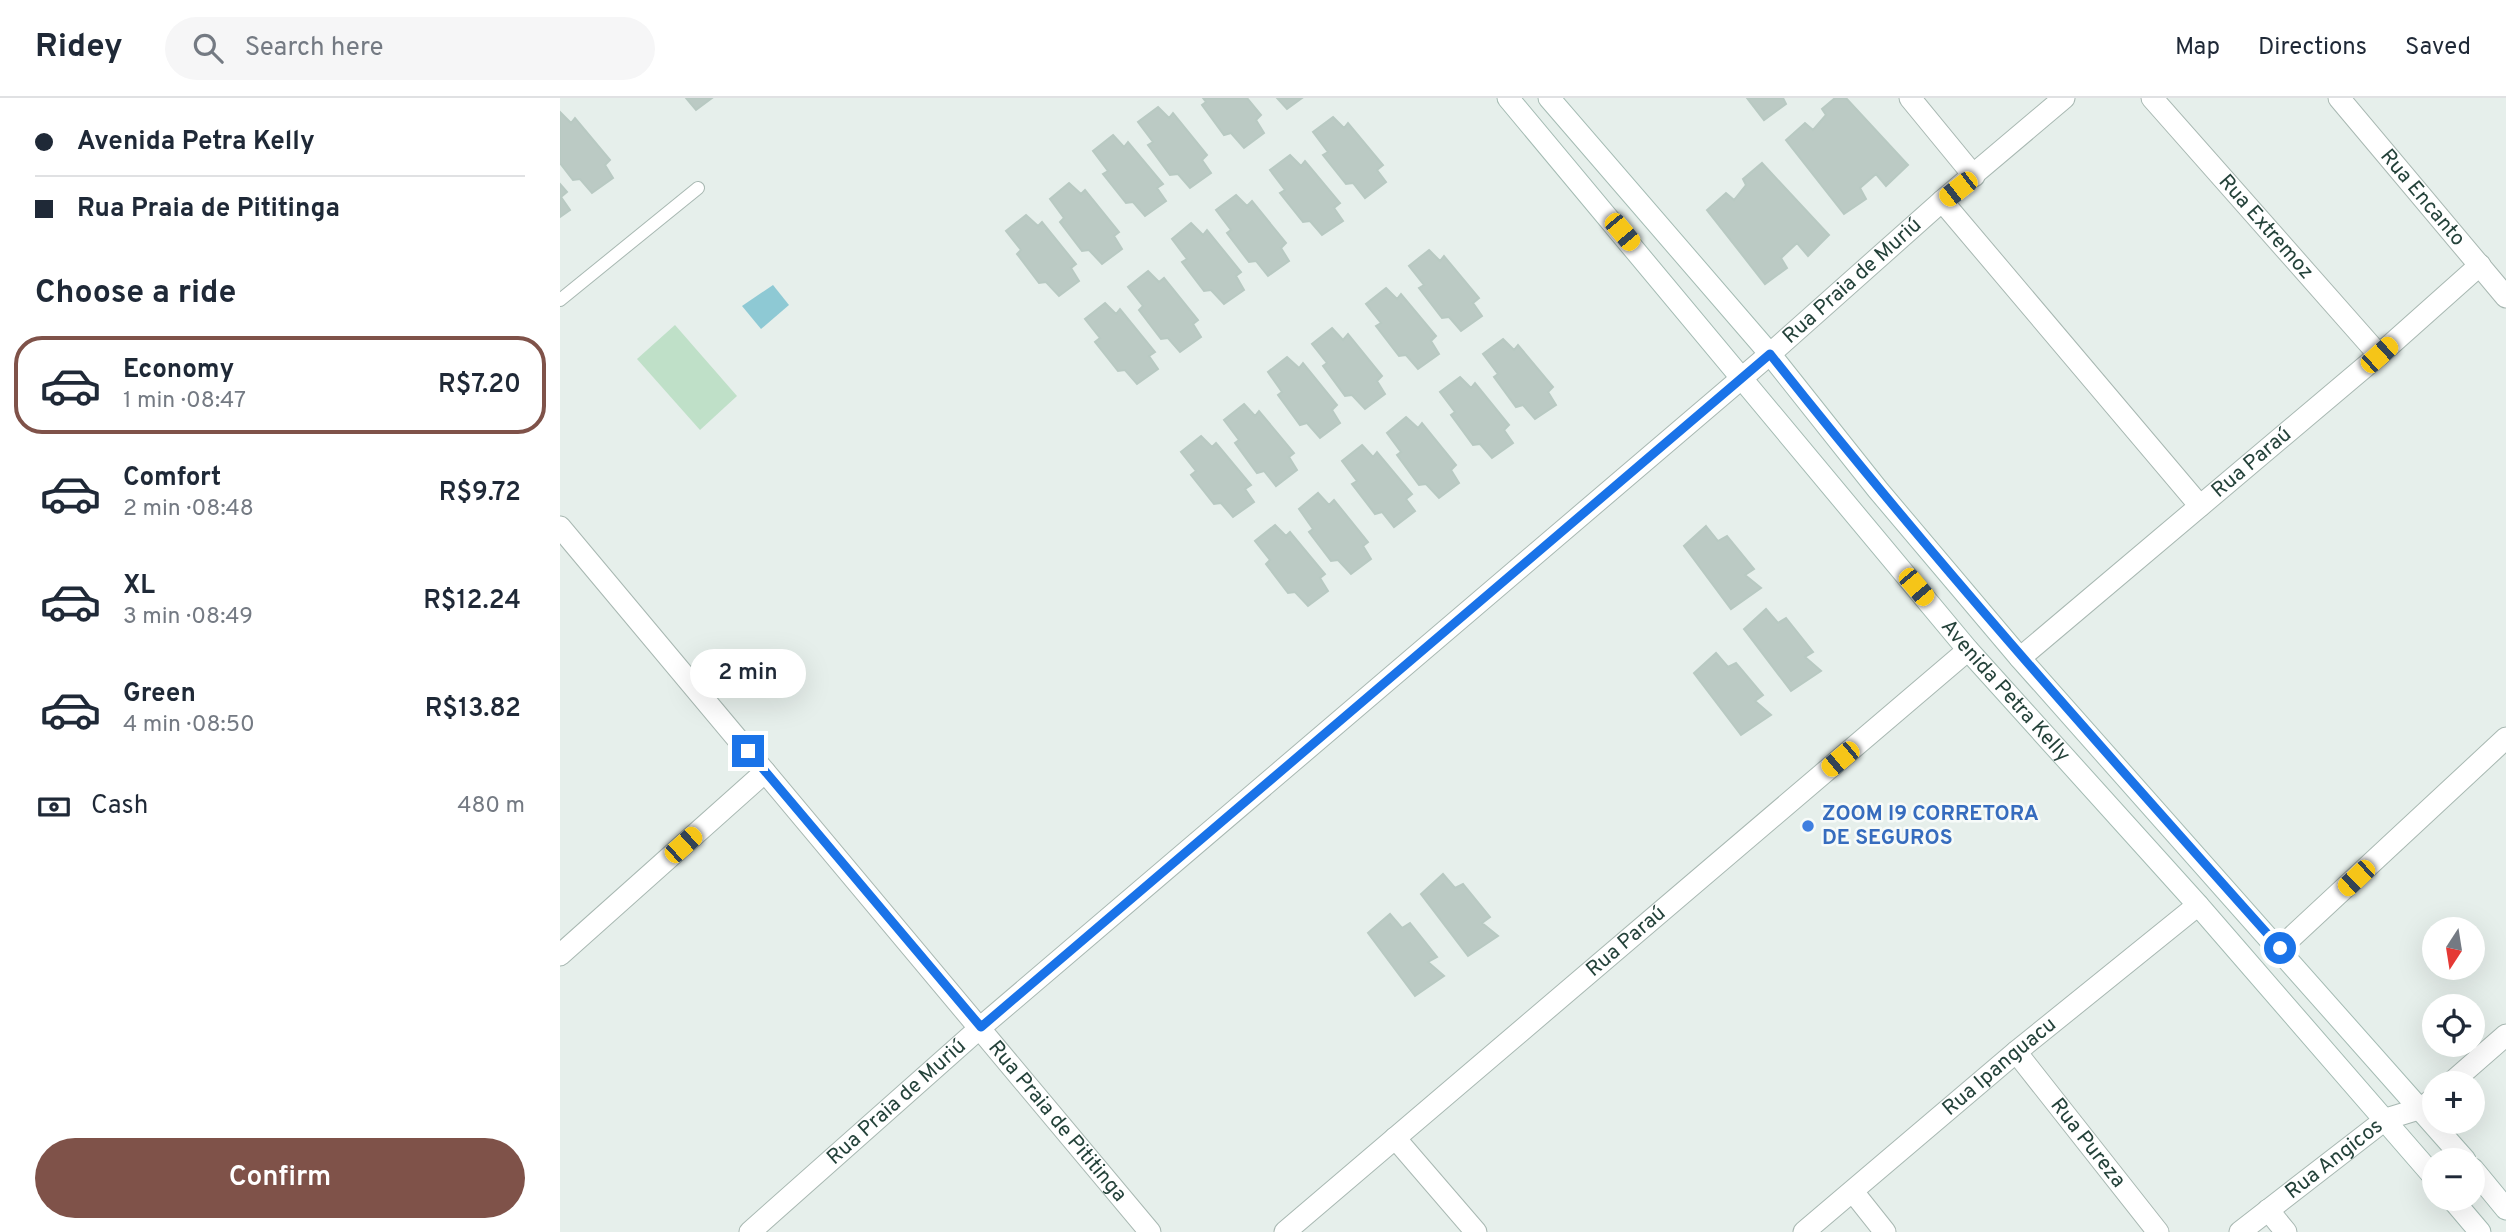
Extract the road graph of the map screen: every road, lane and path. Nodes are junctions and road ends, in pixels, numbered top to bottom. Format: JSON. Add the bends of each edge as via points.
{"nodes":[{"id":1,"x":1508,"y":98,"type":"edge"},
{"id":2,"x":1549,"y":98,"type":"edge"},
{"id":3,"x":1910,"y":98,"type":"edge"},
{"id":4,"x":2064,"y":98,"type":"edge"},
{"id":5,"x":2152,"y":98,"type":"edge"},
{"id":6,"x":2339,"y":98,"type":"edge"},
{"id":7,"x":1974,"y":176,"type":"junction"},
{"id":8,"x":698,"y":188,"type":"dead end"},
{"id":9,"x":1942,"y":201,"type":"junction"},
{"id":10,"x":2480,"y":265,"type":"junction"},
{"id":11,"x":2506,"y":297,"type":"edge"},
{"id":12,"x":560,"y":300,"type":"edge"},
{"id":13,"x":1770,"y":354,"type":"junction"},
{"id":14,"x":2379,"y":355,"type":"junction"},
{"id":15,"x":1742,"y":377,"type":"junction"},
{"id":16,"x":2200,"y":506,"type":"junction"},
{"id":17,"x":560,"y":527,"type":"edge"},
{"id":18,"x":1968,"y":650,"type":"junction"},
{"id":19,"x":2020,"y":658,"type":"junction"},
{"id":20,"x":2506,"y":738,"type":"edge"},
{"id":21,"x":765,"y":772,"type":"junction"},
{"id":22,"x":2198,"y":905,"type":"junction"},
{"id":23,"x":2280,"y":948,"type":"junction"},
{"id":24,"x":560,"y":955,"type":"edge"},
{"id":25,"x":981,"y":1027,"type":"junction"},
{"id":26,"x":2506,"y":1035,"type":"edge"},
{"id":27,"x":2016,"y":1052,"type":"junction"},
{"id":28,"x":2465,"y":1071,"type":"edge"},
{"id":29,"x":2422,"y":1097,"type":"edge"},
{"id":30,"x":2422,"y":1105,"type":"edge"},
{"id":31,"x":2386,"y":1119,"type":"junction"},
{"id":32,"x":1395,"y":1138,"type":"junction"},
{"id":33,"x":2422,"y":1162,"type":"edge"},
{"id":34,"x":2485,"y":1184,"type":"edge"},
{"id":35,"x":1854,"y":1193,"type":"junction"},
{"id":36,"x":2506,"y":1209,"type":"edge"},
{"id":37,"x":2268,"y":1210,"type":"junction"},
{"id":38,"x":2462,"y":1211,"type":"edge"},
{"id":39,"x":1140,"y":1228,"type":"edge"},
{"id":40,"x":750,"y":1232,"type":"edge"},
{"id":41,"x":1285,"y":1232,"type":"edge"},
{"id":42,"x":1476,"y":1232,"type":"edge"},
{"id":43,"x":1804,"y":1232,"type":"edge"},
{"id":44,"x":1885,"y":1232,"type":"edge"},
{"id":45,"x":2158,"y":1232,"type":"edge"},
{"id":46,"x":2240,"y":1232,"type":"edge"},
{"id":47,"x":2286,"y":1232,"type":"edge"},
{"id":48,"x":2480,"y":1232,"type":"edge"}],
"edges":[{"from":1,"to":15,"type":"street","name":"Avenida Petra Kelly"},
{"from":2,"to":13,"type":"street","name":"Avenida Petra Kelly"},
{"from":3,"to":7,"type":"street"},
{"from":4,"to":7,"type":"street","name":"Rua Praia de Muriú"},
{"from":5,"to":14,"type":"street","name":"Rua Extremoz"},
{"from":6,"to":10,"type":"street","name":"Rua Encanto"},
{"from":7,"to":9,"type":"street","name":"Rua Praia de Muriú"},
{"from":8,"to":12,"type":"lane"},
{"from":9,"to":13,"type":"street","name":"Rua Praia de Muriú"},
{"from":9,"to":16,"type":"street"},
{"from":10,"to":11,"type":"street","name":"Rua Encanto"},
{"from":10,"to":14,"type":"street","name":"Rua Paraú"},
{"from":13,"to":15,"type":"street","name":"Rua Praia de Muriú"},
{"from":13,"to":19,"type":"street","name":"Avenida Petra Kelly"},
{"from":14,"to":16,"type":"street","name":"Rua Paraú"},
{"from":15,"to":18,"type":"street","name":"Avenida Petra Kelly"},
{"from":15,"to":25,"type":"street","name":"Rua Praia de Muriú"},
{"from":16,"to":19,"type":"street","name":"Rua Paraú"},
{"from":17,"to":21,"type":"street","name":"Rua Praia de Pititinga"},
{"from":18,"to":22,"type":"street","name":"Avenida Petra Kelly"},
{"from":18,"to":32,"type":"street","name":"Rua Paraú"},
{"from":19,"to":23,"type":"street","name":"Avenida Petra Kelly"},
{"from":20,"to":23,"type":"street"},
{"from":21,"to":24,"type":"street"},
{"from":21,"to":25,"type":"street","name":"Rua Praia de Pititinga"},
{"from":22,"to":27,"type":"street","name":"Rua Ipanguacu"},
{"from":22,"to":31,"type":"street","name":"Avenida Petra Kelly"},
{"from":23,"to":29,"type":"street","name":"Avenida Petra Kelly"},
{"from":25,"to":39,"type":"street","name":"Rua Praia de Pititinga"},
{"from":25,"to":40,"type":"street","name":"Rua Praia de Muriú"},
{"from":26,"to":28,"type":"street"},
{"from":27,"to":35,"type":"street","name":"Rua Ipanguacu"},
{"from":27,"to":45,"type":"street","name":"Rua Pureza"},
{"from":30,"to":31,"type":"street","name":"Rua Angicos"},
{"from":31,"to":33,"type":"street","name":"Avenida Petra Kelly"},
{"from":31,"to":37,"type":"street","name":"Rua Angicos"},
{"from":32,"to":41,"type":"street","name":"Rua Paraú"},
{"from":32,"to":42,"type":"street"},
{"from":34,"to":36,"type":"street"},
{"from":35,"to":43,"type":"street","name":"Rua Ipanguacu"},
{"from":35,"to":44,"type":"street"},
{"from":37,"to":46,"type":"street","name":"Rua Angicos"},
{"from":37,"to":47,"type":"street"},
{"from":38,"to":48,"type":"street"}]}
